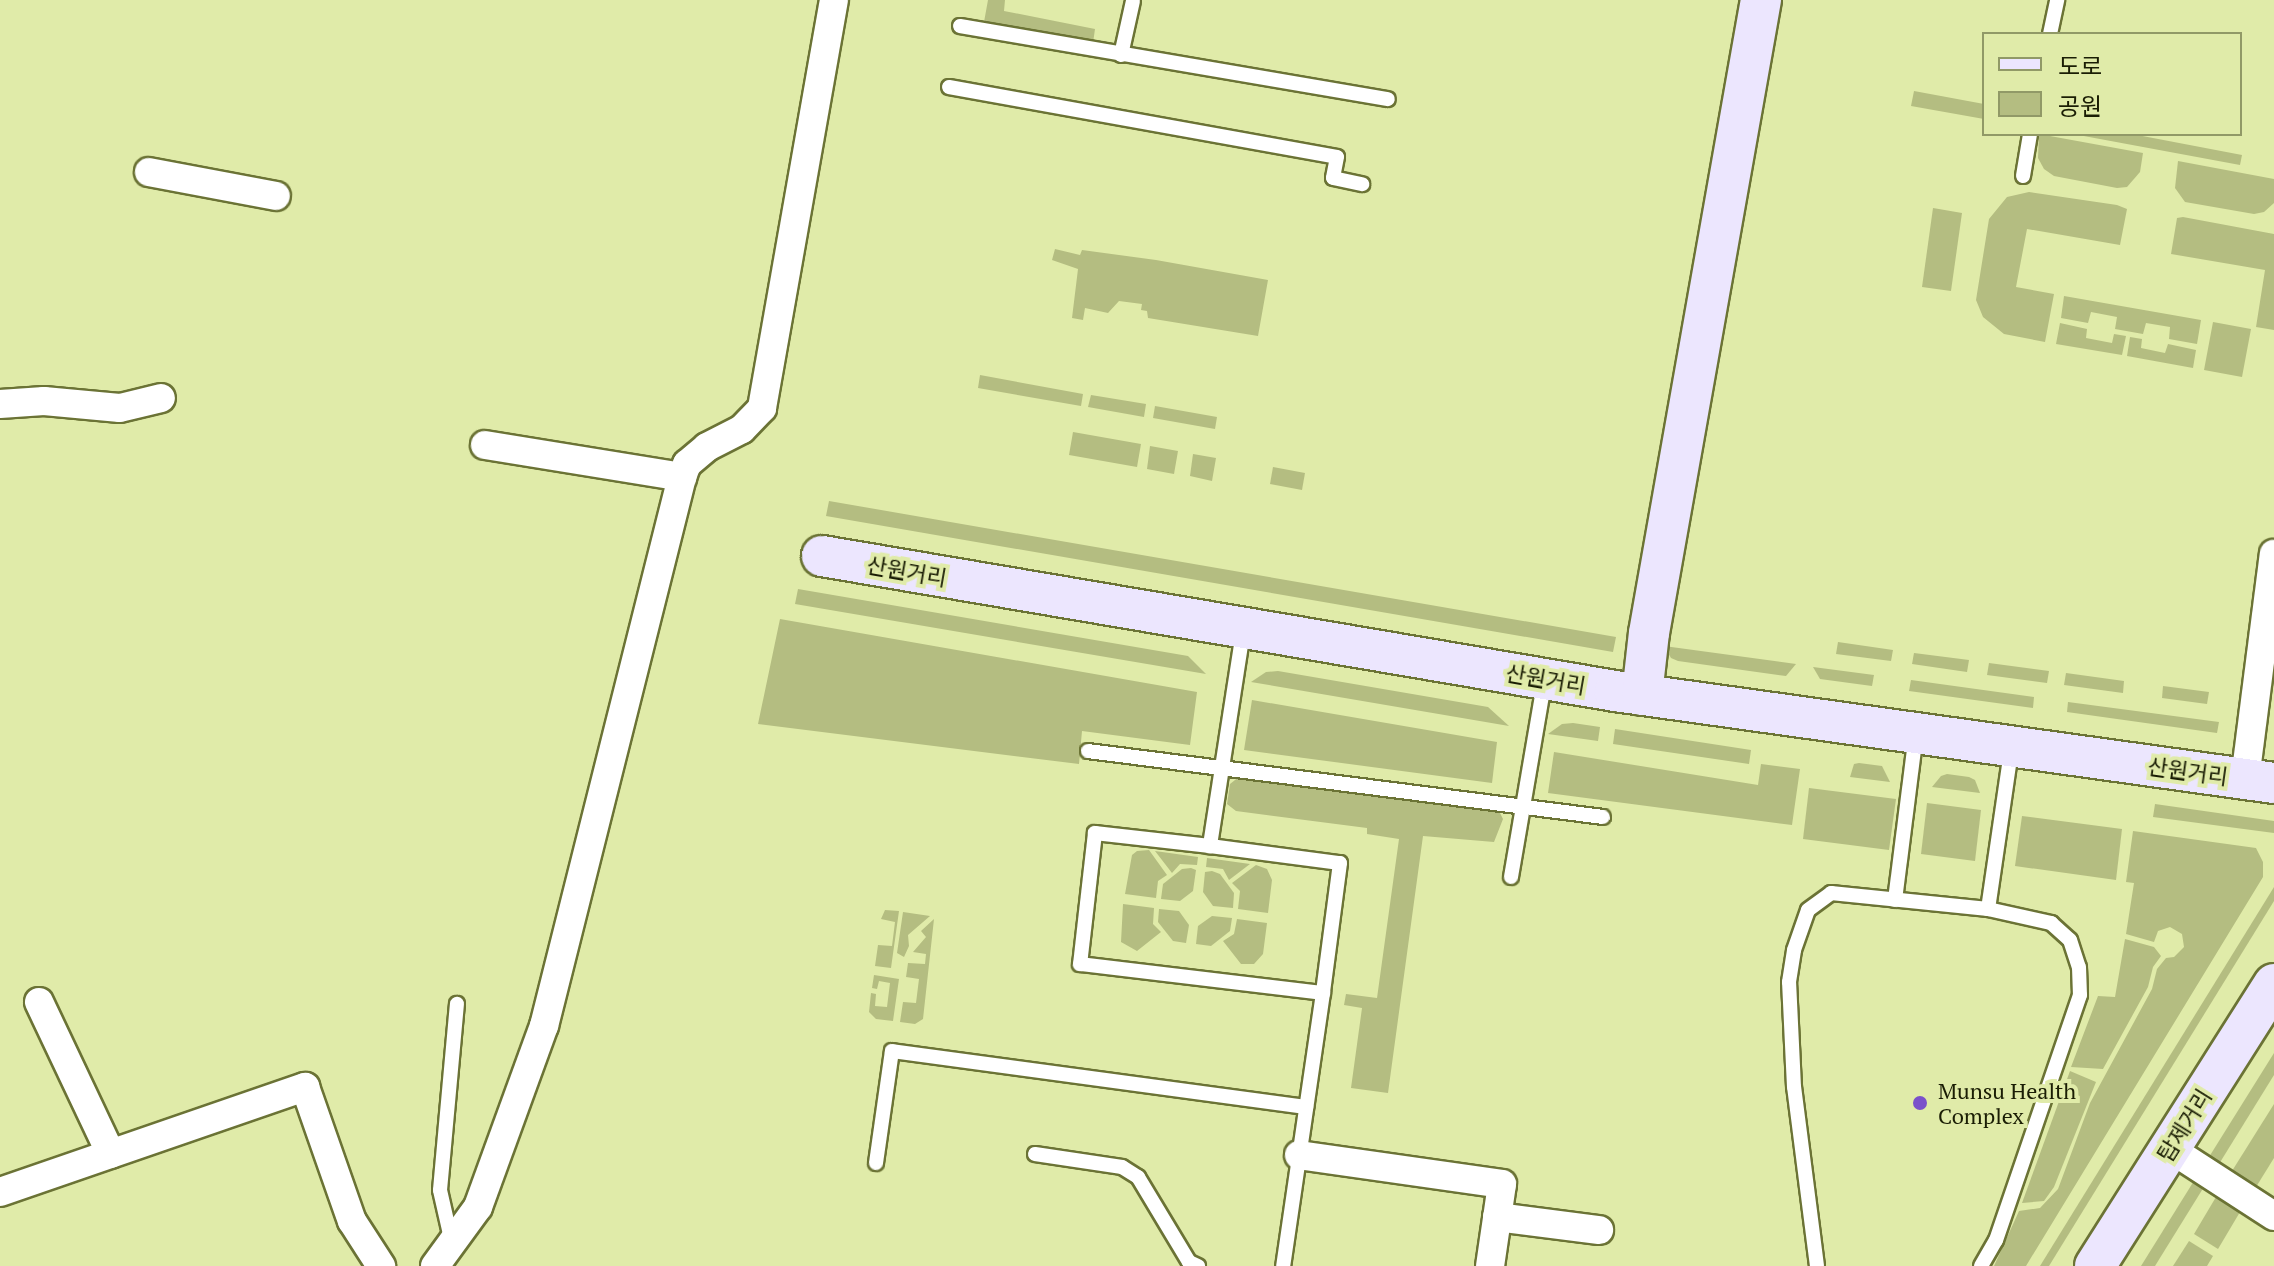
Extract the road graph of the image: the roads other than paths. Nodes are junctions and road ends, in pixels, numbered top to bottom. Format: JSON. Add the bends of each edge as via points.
{"nodes":[{"id":1,"x":834,"y":0,"type":"edge"},
{"id":2,"x":1761,"y":0,"type":"edge"},
{"id":3,"x":2057,"y":0,"type":"edge"},
{"id":4,"x":1133,"y":1,"type":"edge"},
{"id":5,"x":960,"y":26,"type":"dead end"},
{"id":6,"x":2050,"y":32,"type":"edge"},
{"id":7,"x":1121,"y":55,"type":"junction"},
{"id":8,"x":949,"y":87,"type":"dead end"},
{"id":9,"x":1388,"y":99,"type":"dead end"},
{"id":10,"x":2030,"y":136,"type":"edge"},
{"id":11,"x":149,"y":172,"type":"dead end"},
{"id":12,"x":2023,"y":176,"type":"dead end"},
{"id":13,"x":1362,"y":184,"type":"dead end"},
{"id":14,"x":276,"y":196,"type":"dead end"},
{"id":15,"x":161,"y":398,"type":"dead end"},
{"id":16,"x":0,"y":404,"type":"edge"},
{"id":17,"x":485,"y":445,"type":"dead end"},
{"id":18,"x":682,"y":477,"type":"junction"},
{"id":19,"x":2274,"y":554,"type":"edge"},
{"id":20,"x":822,"y":556,"type":"dead end"},
{"id":21,"x":1244,"y":628,"type":"junction"},
{"id":22,"x":1544,"y":679,"type":"junction"},
{"id":23,"x":1642,"y":695,"type":"junction"},
{"id":24,"x":1916,"y":733,"type":"junction"},
{"id":25,"x":2012,"y":746,"type":"junction"},
{"id":26,"x":1088,"y":751,"type":"dead end"},
{"id":27,"x":1220,"y":767,"type":"junction"},
{"id":28,"x":2259,"y":781,"type":"edge"},
{"id":29,"x":1522,"y":806,"type":"junction"},
{"id":30,"x":1603,"y":817,"type":"dead end"},
{"id":31,"x":1210,"y":846,"type":"junction"},
{"id":32,"x":1511,"y":877,"type":"dead end"},
{"id":33,"x":1895,"y":900,"type":"junction"},
{"id":34,"x":1988,"y":909,"type":"junction"},
{"id":35,"x":2274,"y":984,"type":"edge"},
{"id":36,"x":1323,"y":993,"type":"junction"},
{"id":37,"x":39,"y":1002,"type":"dead end"},
{"id":38,"x":457,"y":1004,"type":"dead end"},
{"id":39,"x":1306,"y":1107,"type":"junction"},
{"id":40,"x":2169,"y":1148,"type":"junction"},
{"id":41,"x":111,"y":1154,"type":"junction"},
{"id":42,"x":1035,"y":1154,"type":"dead end"},
{"id":43,"x":1299,"y":1155,"type":"junction"},
{"id":44,"x":876,"y":1163,"type":"dead end"},
{"id":45,"x":0,"y":1192,"type":"edge"},
{"id":46,"x":2274,"y":1216,"type":"edge"},
{"id":47,"x":1497,"y":1217,"type":"junction"},
{"id":48,"x":1599,"y":1230,"type":"dead end"},
{"id":49,"x":444,"y":1255,"type":"edge"},
{"id":50,"x":381,"y":1266,"type":"edge"},
{"id":51,"x":1198,"y":1266,"type":"edge"},
{"id":52,"x":1283,"y":1266,"type":"edge"},
{"id":53,"x":1490,"y":1266,"type":"edge"},
{"id":54,"x":1817,"y":1266,"type":"edge"},
{"id":55,"x":1981,"y":1266,"type":"edge"},
{"id":56,"x":2095,"y":1266,"type":"edge"}],
"edges":[{"from":1,"to":18,"type":"street","via":[[762,408],[742,429],[687,464]]},
{"from":2,"to":23,"type":"main road"},
{"from":3,"to":6,"type":"lane"},
{"from":4,"to":7,"type":"lane"},
{"from":5,"to":7,"type":"lane"},
{"from":7,"to":9,"type":"lane"},
{"from":8,"to":13,"type":"lane","via":[[1337,157],[1333,178]]},
{"from":10,"to":12,"type":"lane"},
{"from":11,"to":14,"type":"street"},
{"from":15,"to":16,"type":"street","via":[[120,408],[44,401]]},
{"from":17,"to":18,"type":"street"},
{"from":18,"to":49,"type":"street","via":[[544,1026],[478,1207]]},
{"from":19,"to":28,"type":"street"},
{"from":20,"to":21,"type":"main road","name":"산원거리"},
{"from":21,"to":22,"type":"main road","name":"산원거리"},
{"from":21,"to":27,"type":"lane"},
{"from":22,"to":23,"type":"main road","name":"산원거리"},
{"from":22,"to":29,"type":"lane"},
{"from":23,"to":24,"type":"main road","name":"산원거리"},
{"from":24,"to":25,"type":"main road","name":"산원거리"},
{"from":24,"to":33,"type":"lane"},
{"from":25,"to":28,"type":"main road","name":"산원거리"},
{"from":25,"to":34,"type":"lane"},
{"from":26,"to":27,"type":"lane"},
{"from":27,"to":29,"type":"lane"},
{"from":27,"to":31,"type":"lane"},
{"from":29,"to":30,"type":"lane"},
{"from":29,"to":32,"type":"lane"},
{"from":31,"to":36,"type":"lane","via":[[1340,863]]},
{"from":31,"to":36,"type":"lane","via":[[1095,833],[1080,964]]},
{"from":33,"to":34,"type":"lane"},
{"from":33,"to":54,"type":"lane","via":[[1831,893],[1808,910],[1794,950],[1789,982],[1794,1087]]},
{"from":34,"to":55,"type":"lane","via":[[2051,923],[2070,940],[2079,967],[2080,995],[1996,1240]]},
{"from":35,"to":40,"type":"main road","name":"탑제거리"},
{"from":36,"to":39,"type":"lane"},
{"from":37,"to":41,"type":"street"},
{"from":38,"to":49,"type":"lane","via":[[440,1190]]},
{"from":39,"to":43,"type":"lane"},
{"from":39,"to":44,"type":"lane","via":[[892,1051]]},
{"from":40,"to":46,"type":"street"},
{"from":40,"to":56,"type":"main road","name":"탑제거리"},
{"from":41,"to":45,"type":"street"},
{"from":41,"to":50,"type":"street","via":[[305,1087],[352,1221]]},
{"from":42,"to":51,"type":"lane","via":[[1122,1167],[1138,1177],[1189,1262]]},
{"from":43,"to":47,"type":"street","via":[[1502,1184]]},
{"from":43,"to":52,"type":"lane"},
{"from":47,"to":48,"type":"street"},
{"from":47,"to":53,"type":"street"}]}
